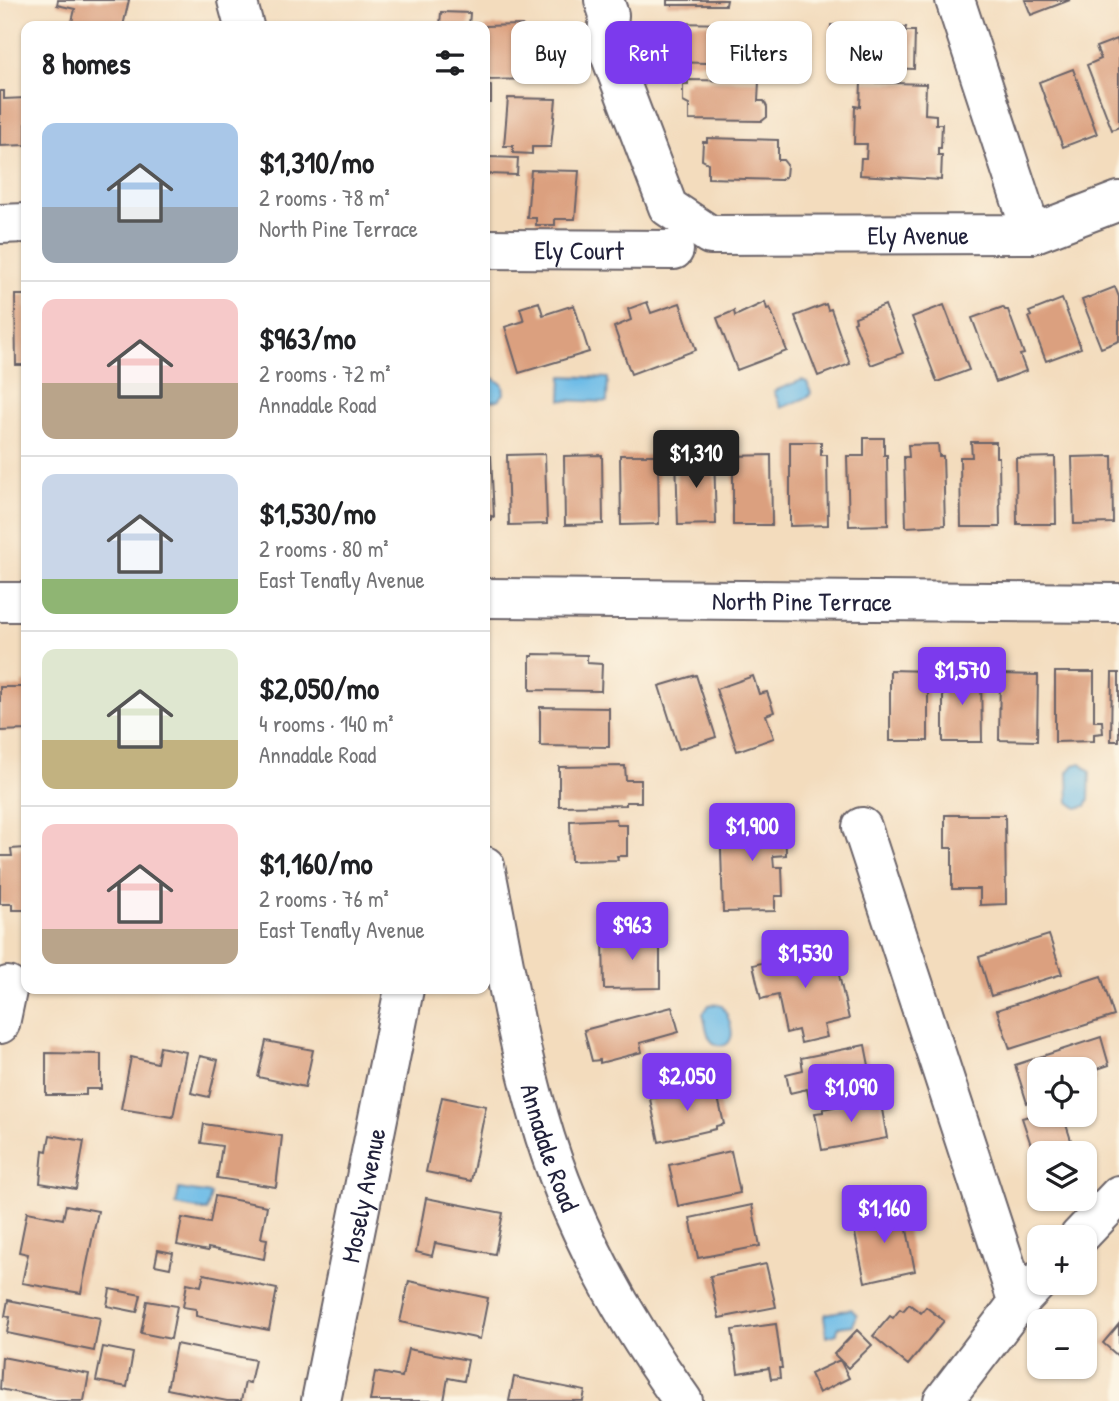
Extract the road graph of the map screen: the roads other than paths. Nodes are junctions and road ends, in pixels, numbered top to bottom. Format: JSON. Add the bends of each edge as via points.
{"nodes":[{"id":1,"x":236,"y":0,"type":"edge"},
{"id":2,"x":604,"y":0,"type":"edge"},
{"id":3,"x":956,"y":0,"type":"edge"},
{"id":4,"x":242,"y":21,"type":"edge"},
{"id":5,"x":1119,"y":201,"type":"edge"},
{"id":6,"x":21,"y":223,"type":"edge"},
{"id":7,"x":0,"y":224,"type":"edge"},
{"id":8,"x":1032,"y":234,"type":"junction"},
{"id":9,"x":490,"y":249,"type":"edge"},
{"id":10,"x":674,"y":250,"type":"dead end"},
{"id":11,"x":490,"y":598,"type":"edge"},
{"id":12,"x":0,"y":602,"type":"edge"},
{"id":13,"x":21,"y":602,"type":"edge"},
{"id":14,"x":1119,"y":603,"type":"edge"},
{"id":15,"x":862,"y":827,"type":"dead end"},
{"id":16,"x":490,"y":913,"type":"edge"},
{"id":17,"x":497,"y":979,"type":"edge"},
{"id":18,"x":11,"y":986,"type":"edge"},
{"id":19,"x":403,"y":994,"type":"edge"},
{"id":20,"x":0,"y":1024,"type":"edge"},
{"id":21,"x":1119,"y":1195,"type":"edge"},
{"id":22,"x":1090,"y":1225,"type":"edge"},
{"id":23,"x":1027,"y":1286,"type":"edge"},
{"id":24,"x":1027,"y":1295,"type":"edge"},
{"id":25,"x":321,"y":1401,"type":"edge"},
{"id":26,"x":683,"y":1401,"type":"edge"},
{"id":27,"x":943,"y":1401,"type":"edge"}],
"edges":[{"from":1,"to":4,"type":"street"},
{"from":2,"to":8,"type":"street","name":"Ely Avenue","via":[[606,44],[668,207],[710,235]]},
{"from":3,"to":8,"type":"street"},
{"from":5,"to":8,"type":"street","name":"Ely Avenue"},
{"from":6,"to":7,"type":"street"},
{"from":9,"to":10,"type":"street","name":"Ely Court"},
{"from":11,"to":14,"type":"street","name":"North Pine Terrace"},
{"from":12,"to":13,"type":"street"},
{"from":15,"to":23,"type":"street"},
{"from":16,"to":17,"type":"street","name":"Annadale Road"},
{"from":17,"to":26,"type":"street","name":"Annadale Road","via":[[568,1198],[603,1275],[647,1351]]},
{"from":18,"to":20,"type":"street"},
{"from":19,"to":25,"type":"street","name":"Mosely Avenue"},
{"from":21,"to":22,"type":"street"},
{"from":24,"to":27,"type":"street"}]}
